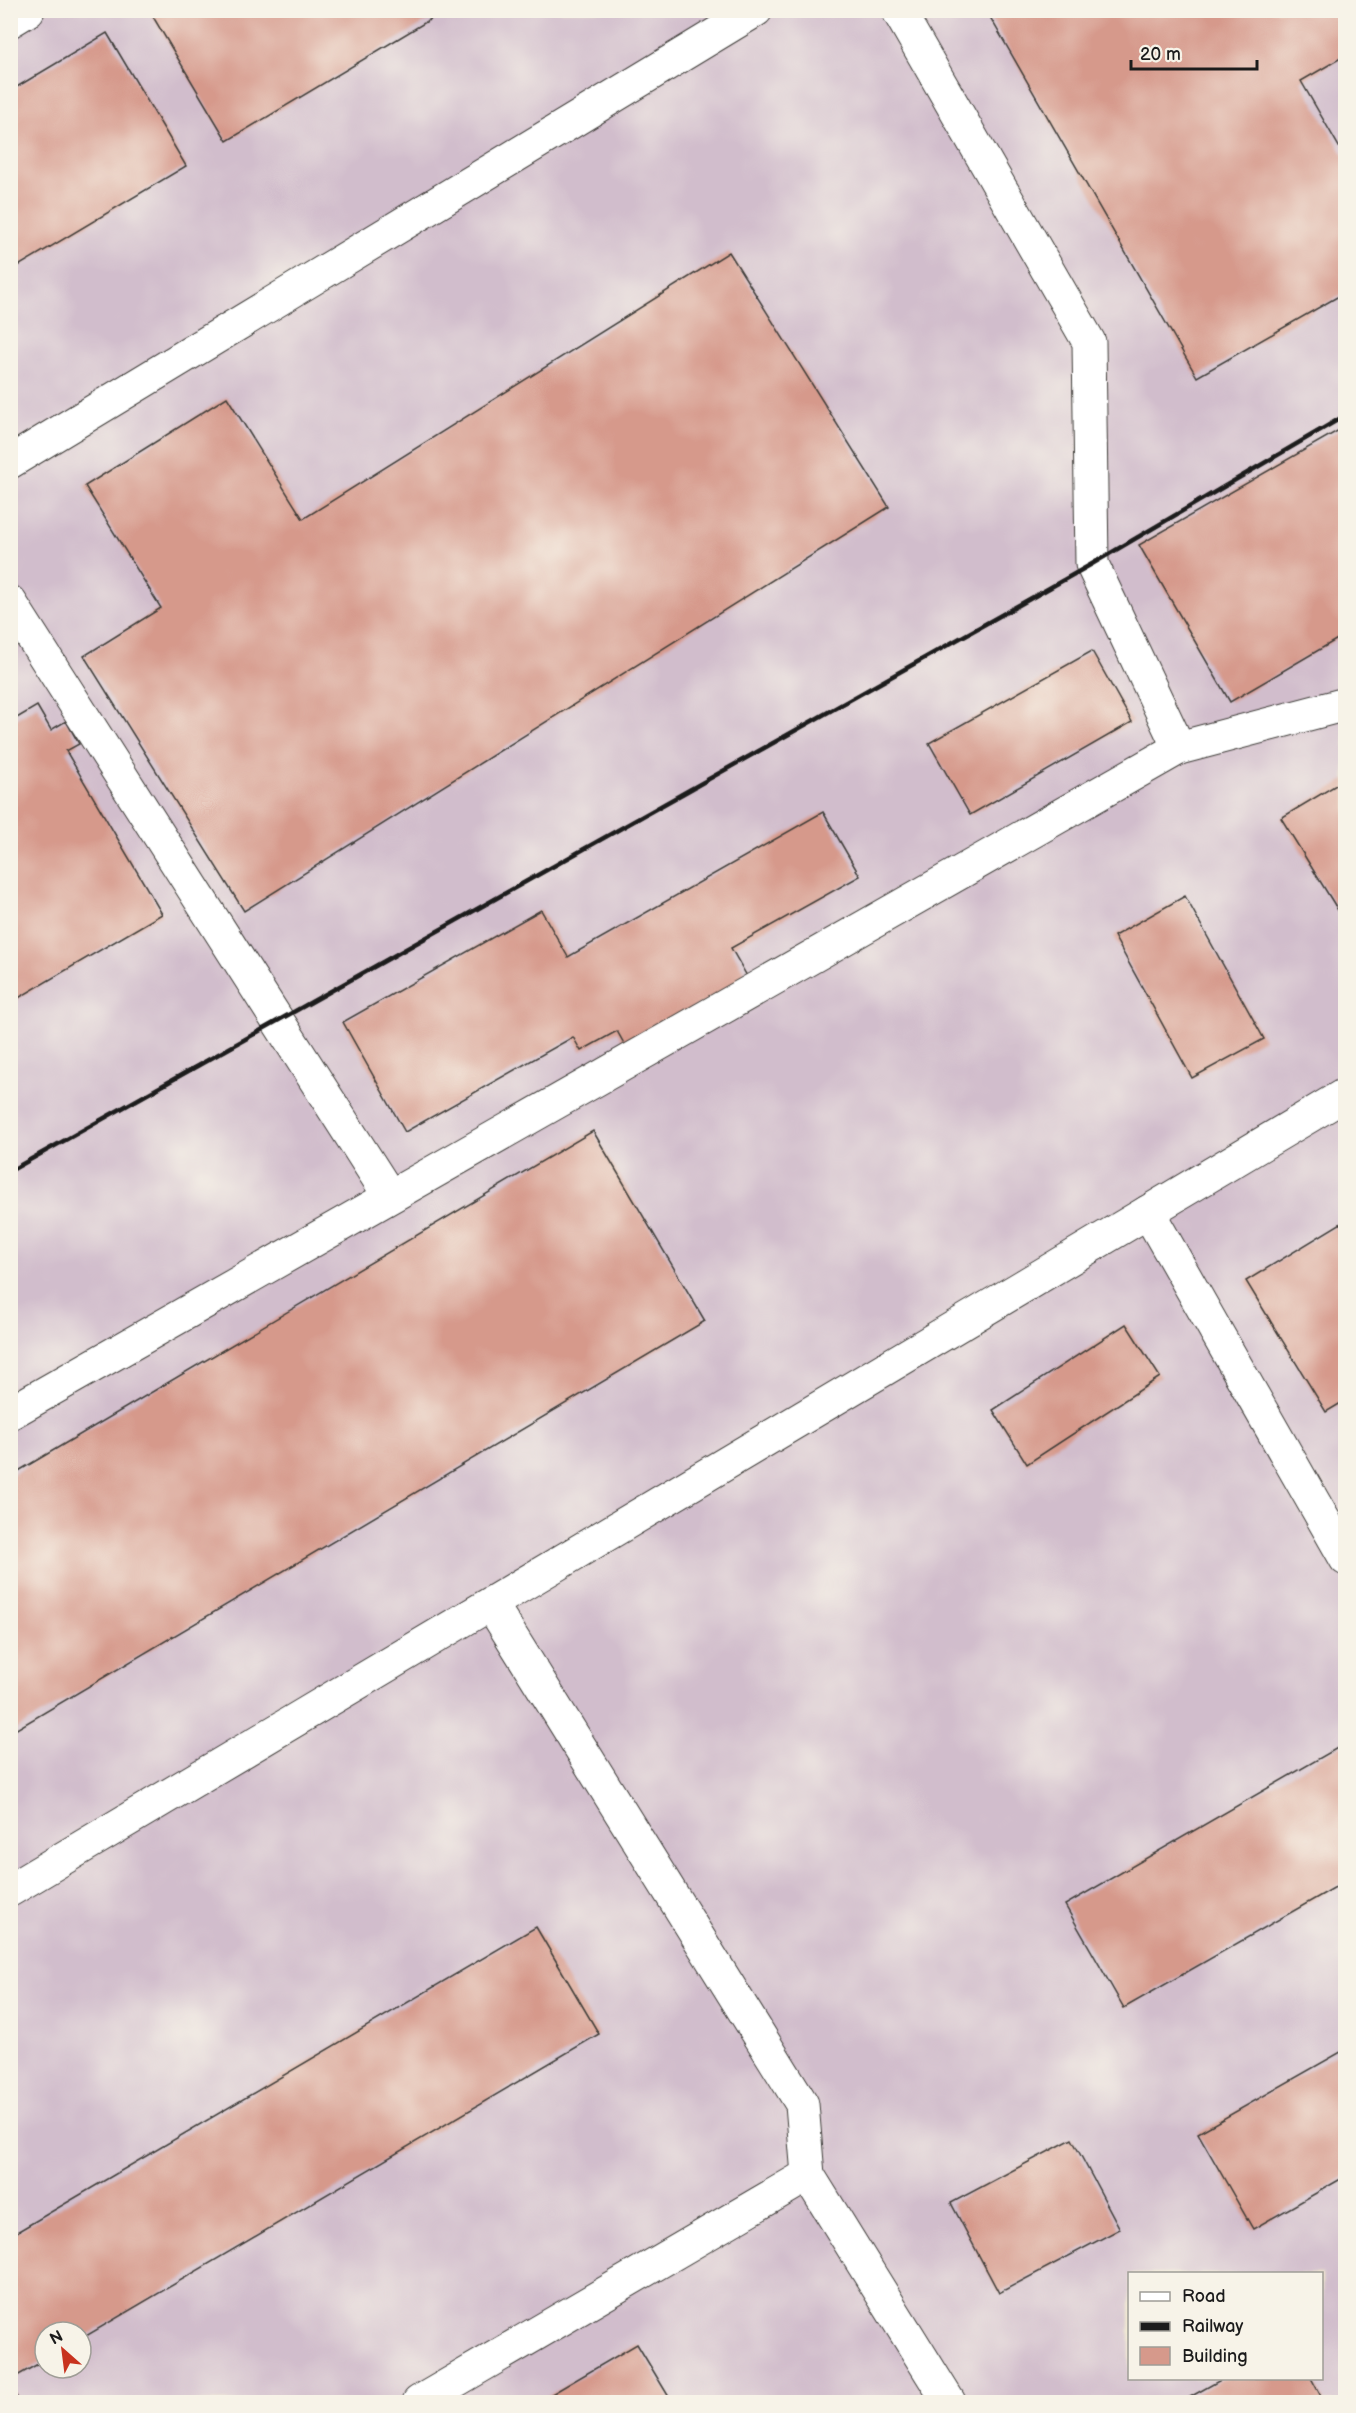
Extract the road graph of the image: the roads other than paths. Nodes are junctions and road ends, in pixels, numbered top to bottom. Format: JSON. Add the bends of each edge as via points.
{"nodes":[{"id":1,"x":28,"y":10,"type":"edge"},
{"id":2,"x":756,"y":10,"type":"edge"},
{"id":3,"x":898,"y":10,"type":"edge"},
{"id":4,"x":10,"y":21,"type":"edge"},
{"id":5,"x":10,"y":462,"type":"edge"},
{"id":6,"x":10,"y":602,"type":"edge"},
{"id":7,"x":1346,"y":704,"type":"edge"},
{"id":8,"x":1179,"y":748,"type":"junction"},
{"id":9,"x":1346,"y":1094,"type":"edge"},
{"id":10,"x":389,"y":1195,"type":"junction"},
{"id":11,"x":1148,"y":1212,"type":"junction"},
{"id":12,"x":10,"y":1413,"type":"edge"},
{"id":13,"x":1346,"y":1559,"type":"edge"},
{"id":14,"x":490,"y":1604,"type":"junction"},
{"id":15,"x":10,"y":1890,"type":"edge"},
{"id":16,"x":808,"y":2175,"type":"junction"},
{"id":17,"x":419,"y":2403,"type":"edge"},
{"id":18,"x":949,"y":2403,"type":"edge"}],
"edges":[{"from":1,"to":4,"type":"lane"},
{"from":2,"to":5,"type":"lane"},
{"from":3,"to":8,"type":"lane","via":[[1089,342],[1092,564]]},
{"from":6,"to":10,"type":"lane"},
{"from":7,"to":8,"type":"lane"},
{"from":8,"to":10,"type":"lane"},
{"from":9,"to":11,"type":"lane"},
{"from":10,"to":12,"type":"lane"},
{"from":11,"to":13,"type":"lane"},
{"from":11,"to":14,"type":"lane"},
{"from":14,"to":15,"type":"lane"},
{"from":14,"to":16,"type":"lane","via":[[802,2104]]},
{"from":16,"to":17,"type":"lane"},
{"from":16,"to":18,"type":"lane"}]}
